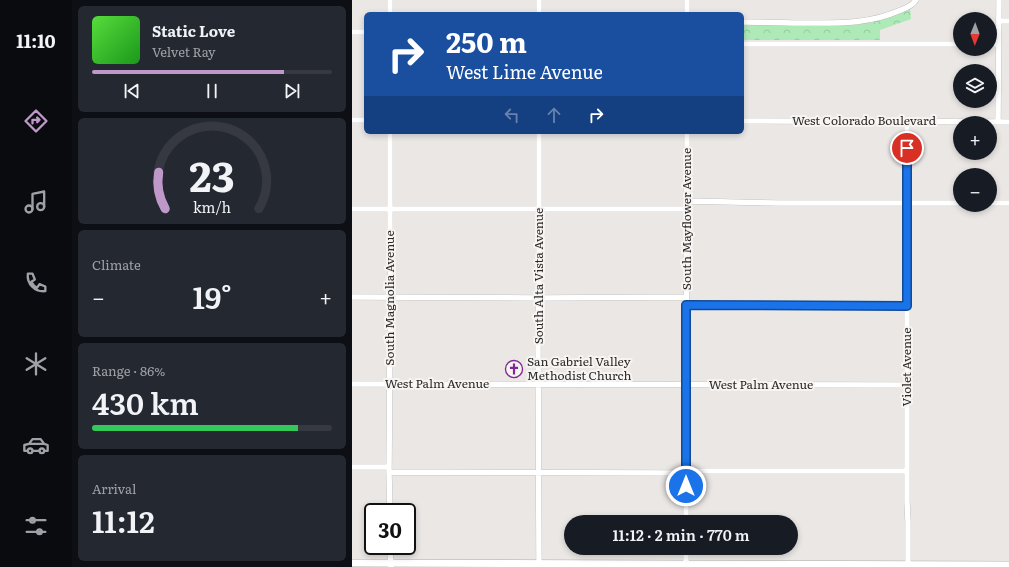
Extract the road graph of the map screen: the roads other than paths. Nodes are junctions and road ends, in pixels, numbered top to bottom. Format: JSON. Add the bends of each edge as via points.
{"nodes":[{"id":1,"x":390,"y":0,"type":"edge"},
{"id":2,"x":539,"y":0,"type":"edge"},
{"id":3,"x":687,"y":0,"type":"edge"},
{"id":4,"x":916,"y":0,"type":"edge"},
{"id":5,"x":999,"y":0,"type":"edge"},
{"id":6,"x":390,"y":12,"type":"edge"},
{"id":7,"x":539,"y":12,"type":"edge"},
{"id":8,"x":687,"y":12,"type":"edge"},
{"id":9,"x":999,"y":21,"type":"junction"},
{"id":10,"x":1009,"y":21,"type":"edge"},
{"id":11,"x":744,"y":22,"type":"edge"},
{"id":12,"x":352,"y":32,"type":"edge"},
{"id":13,"x":364,"y":32,"type":"edge"},
{"id":14,"x":744,"y":44,"type":"edge"},
{"id":15,"x":953,"y":44,"type":"edge"},
{"id":16,"x":998,"y":44,"type":"joint"},
{"id":17,"x":352,"y":120,"type":"edge"},
{"id":18,"x":364,"y":120,"type":"edge"},
{"id":19,"x":744,"y":121,"type":"edge"},
{"id":20,"x":907,"y":121,"type":"junction"},
{"id":21,"x":998,"y":122,"type":"junction"},
{"id":22,"x":1009,"y":122,"type":"edge"},
{"id":23,"x":390,"y":134,"type":"edge"},
{"id":24,"x":539,"y":134,"type":"edge"},
{"id":25,"x":687,"y":134,"type":"edge"},
{"id":26,"x":687,"y":201,"type":"junction"},
{"id":27,"x":907,"y":203,"type":"junction"},
{"id":28,"x":953,"y":203,"type":"edge"},
{"id":29,"x":997,"y":203,"type":"edge"},
{"id":30,"x":1009,"y":203,"type":"edge"},
{"id":31,"x":352,"y":209,"type":"edge"},
{"id":32,"x":390,"y":209,"type":"junction"},
{"id":33,"x":539,"y":209,"type":"junction"},
{"id":34,"x":687,"y":209,"type":"junction"},
{"id":35,"x":352,"y":297,"type":"edge"},
{"id":36,"x":391,"y":297,"type":"junction"},
{"id":37,"x":686,"y":297,"type":"junction"},
{"id":38,"x":539,"y":298,"type":"junction"},
{"id":39,"x":686,"y":305,"type":"junction"},
{"id":40,"x":907,"y":306,"type":"junction"},
{"id":41,"x":352,"y":384,"type":"edge"},
{"id":42,"x":390,"y":384,"type":"junction"},
{"id":43,"x":539,"y":384,"type":"junction"},
{"id":44,"x":686,"y":385,"type":"junction"},
{"id":45,"x":907,"y":385,"type":"junction"},
{"id":46,"x":352,"y":467,"type":"edge"},
{"id":47,"x":389,"y":470,"type":"junction"},
{"id":48,"x":907,"y":471,"type":"junction"},
{"id":49,"x":686,"y":472,"type":"junction"},
{"id":50,"x":538,"y":473,"type":"junction"},
{"id":51,"x":390,"y":503,"type":"edge"},
{"id":52,"x":686,"y":515,"type":"edge"},
{"id":53,"x":352,"y":563,"type":"edge"},
{"id":54,"x":390,"y":565,"type":"edge"},
{"id":55,"x":465,"y":565,"type":"edge"},
{"id":56,"x":539,"y":565,"type":"edge"},
{"id":57,"x":686,"y":565,"type":"edge"},
{"id":58,"x":908,"y":565,"type":"junction"},
{"id":59,"x":1009,"y":565,"type":"edge"},
{"id":60,"x":786,"y":566,"type":"edge"},
{"id":61,"x":871,"y":566,"type":"edge"},
{"id":62,"x":944,"y":566,"type":"edge"}],
"edges":[{"from":1,"to":6,"type":"street"},
{"from":2,"to":7,"type":"street"},
{"from":3,"to":8,"type":"street"},
{"from":4,"to":11,"type":"street","via":[[896,12],[857,22]]},
{"from":5,"to":9,"type":"street"},
{"from":9,"to":10,"type":"street"},
{"from":9,"to":16,"type":"street"},
{"from":12,"to":13,"type":"street"},
{"from":14,"to":15,"type":"street"},
{"from":16,"to":21,"type":"street"},
{"from":17,"to":18,"type":"street"},
{"from":19,"to":20,"type":"street","name":"West Colorado Boulevard"},
{"from":20,"to":21,"type":"street","name":"West Colorado Boulevard"},
{"from":20,"to":27,"type":"street","name":"Violet Avenue"},
{"from":21,"to":22,"type":"street","name":"West Colorado Boulevard"},
{"from":23,"to":32,"type":"street","name":"South Magnolia Avenue"},
{"from":24,"to":33,"type":"street","name":"South Alta Vista Avenue"},
{"from":25,"to":26,"type":"street","name":"South Mayflower Avenue"},
{"from":26,"to":27,"type":"street"},
{"from":26,"to":34,"type":"street","name":"South Mayflower Avenue"},
{"from":27,"to":28,"type":"street"},
{"from":27,"to":40,"type":"street","name":"Violet Avenue"},
{"from":29,"to":30,"type":"street"},
{"from":31,"to":32,"type":"street"},
{"from":32,"to":33,"type":"street"},
{"from":32,"to":36,"type":"street","name":"South Magnolia Avenue"},
{"from":33,"to":34,"type":"street"},
{"from":33,"to":38,"type":"street","name":"South Alta Vista Avenue"},
{"from":34,"to":37,"type":"street","name":"South Mayflower Avenue"},
{"from":35,"to":36,"type":"street"},
{"from":36,"to":38,"type":"street"},
{"from":36,"to":42,"type":"street","name":"South Magnolia Avenue"},
{"from":37,"to":38,"type":"street"},
{"from":37,"to":39,"type":"street","name":"South Mayflower Avenue"},
{"from":38,"to":43,"type":"street","name":"South Alta Vista Avenue"},
{"from":39,"to":40,"type":"street"},
{"from":39,"to":44,"type":"street","name":"South Mayflower Avenue"},
{"from":40,"to":45,"type":"street","name":"Violet Avenue"},
{"from":41,"to":42,"type":"street","name":"West Palm Avenue"},
{"from":42,"to":43,"type":"street","name":"West Palm Avenue"},
{"from":42,"to":47,"type":"street","name":"South Magnolia Avenue"},
{"from":43,"to":44,"type":"street","name":"West Palm Avenue"},
{"from":43,"to":50,"type":"street","name":"South Alta Vista Avenue"},
{"from":44,"to":45,"type":"street","name":"West Palm Avenue"},
{"from":44,"to":49,"type":"street","name":"South Mayflower Avenue"},
{"from":45,"to":48,"type":"street","name":"Violet Avenue"},
{"from":46,"to":47,"type":"street"},
{"from":47,"to":50,"type":"street"},
{"from":47,"to":51,"type":"street","name":"South Magnolia Avenue"},
{"from":48,"to":49,"type":"street"},
{"from":48,"to":58,"type":"street","name":"Violet Avenue"},
{"from":49,"to":50,"type":"street"},
{"from":49,"to":52,"type":"street","name":"South Mayflower Avenue"},
{"from":50,"to":56,"type":"street","name":"South Alta Vista Avenue"},
{"from":53,"to":54,"type":"main road"},
{"from":54,"to":55,"type":"main road"},
{"from":55,"to":56,"type":"main road"},
{"from":56,"to":57,"type":"main road"},
{"from":57,"to":60,"type":"main road"},
{"from":58,"to":61,"type":"main road"},
{"from":58,"to":62,"type":"main road"},
{"from":59,"to":62,"type":"main road"},
{"from":60,"to":61,"type":"main road"}]}
